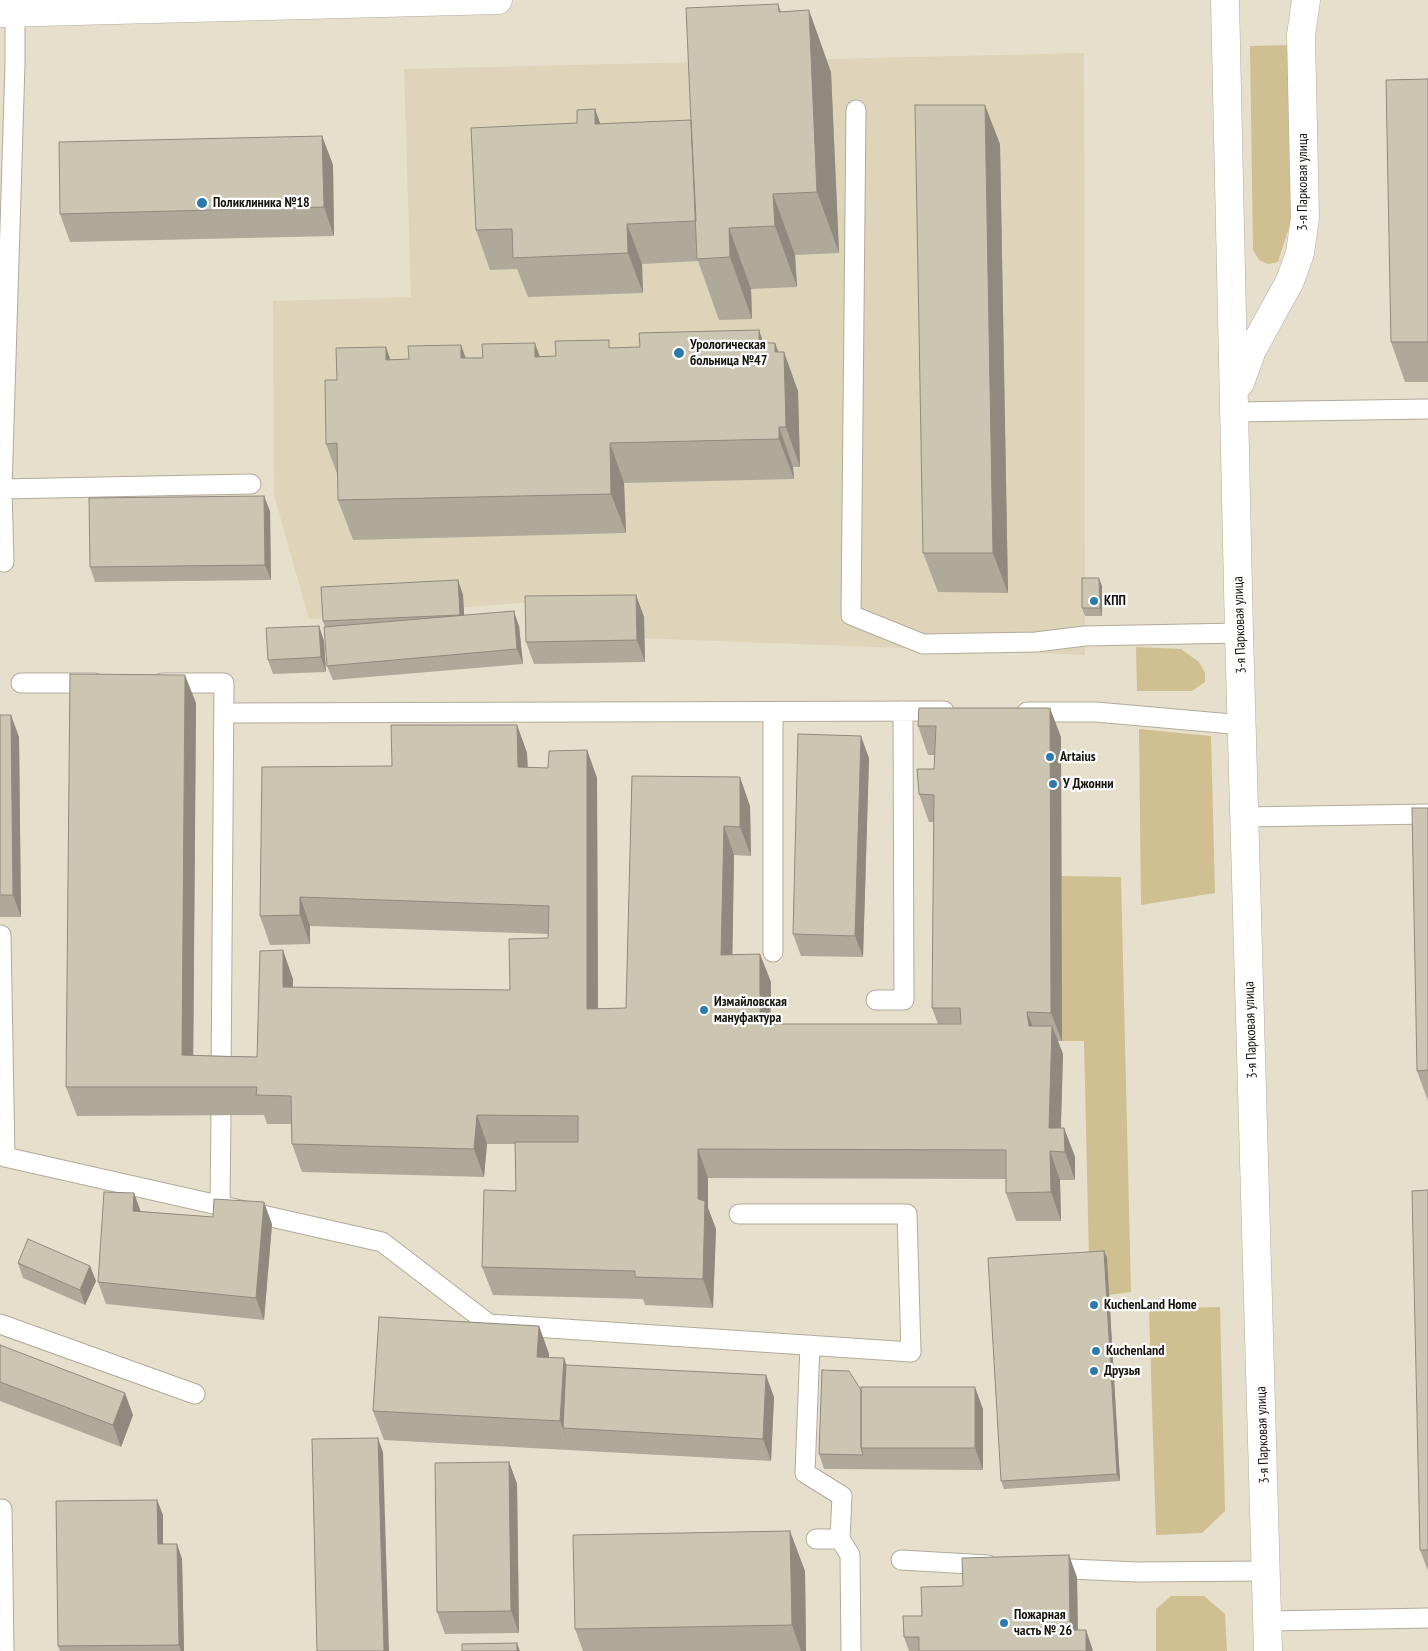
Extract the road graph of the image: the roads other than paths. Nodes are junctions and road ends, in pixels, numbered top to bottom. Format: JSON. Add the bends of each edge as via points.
{"nodes":[{"id":1,"x":498,"y":0,"type":"edge"},
{"id":2,"x":1225,"y":0,"type":"edge"},
{"id":3,"x":1306,"y":0,"type":"edge"},
{"id":4,"x":7,"y":12,"type":"edge"},
{"id":5,"x":856,"y":110,"type":"dead end"},
{"id":6,"x":3,"y":357,"type":"edge"},
{"id":7,"x":1428,"y":409,"type":"edge"},
{"id":8,"x":1235,"y":411,"type":"junction"},
{"id":9,"x":251,"y":484,"type":"dead end"},
{"id":10,"x":2,"y":489,"type":"junction"},
{"id":11,"x":4,"y":562,"type":"dead end"},
{"id":12,"x":1239,"y":634,"type":"junction"},
{"id":13,"x":21,"y":683,"type":"dead end"},
{"id":14,"x":108,"y":683,"type":"edge"},
{"id":15,"x":147,"y":683,"type":"edge"},
{"id":16,"x":903,"y":711,"type":"junction"},
{"id":17,"x":961,"y":711,"type":"edge"},
{"id":18,"x":773,"y":712,"type":"junction"},
{"id":19,"x":1009,"y":712,"type":"edge"},
{"id":20,"x":224,"y":713,"type":"junction"},
{"id":21,"x":1243,"y":725,"type":"junction"},
{"id":22,"x":1428,"y":814,"type":"edge"},
{"id":23,"x":1245,"y":817,"type":"junction"},
{"id":24,"x":1,"y":934,"type":"dead end"},
{"id":25,"x":773,"y":952,"type":"dead end"},
{"id":26,"x":876,"y":1000,"type":"dead end"},
{"id":27,"x":221,"y":1084,"type":"edge"},
{"id":28,"x":221,"y":1116,"type":"edge"},
{"id":29,"x":220,"y":1205,"type":"junction"},
{"id":30,"x":738,"y":1214,"type":"dead end"},
{"id":31,"x":0,"y":1324,"type":"edge"},
{"id":32,"x":810,"y":1345,"type":"junction"},
{"id":33,"x":195,"y":1394,"type":"dead end"},
{"id":34,"x":2,"y":1509,"type":"dead end"},
{"id":35,"x":816,"y":1539,"type":"dead end"},
{"id":36,"x":840,"y":1539,"type":"junction"},
{"id":37,"x":901,"y":1560,"type":"dead end"},
{"id":38,"x":1009,"y":1566,"type":"edge"},
{"id":39,"x":1029,"y":1567,"type":"edge"},
{"id":40,"x":1267,"y":1571,"type":"junction"},
{"id":41,"x":1428,"y":1618,"type":"edge"},
{"id":42,"x":1268,"y":1621,"type":"junction"},
{"id":43,"x":4,"y":1651,"type":"edge"},
{"id":44,"x":851,"y":1651,"type":"edge"},
{"id":45,"x":1268,"y":1651,"type":"edge"}],
"edges":[{"from":1,"to":4,"type":"street"},
{"from":2,"to":8,"type":"street","name":"3-я Парковая улица"},
{"from":3,"to":8,"type":"street","name":"3-я Парковая улица","via":[[1301,35],[1305,218],[1300,253],[1290,281],[1252,350],[1241,378]]},
{"from":4,"to":6,"type":"lane","via":[[15,63]]},
{"from":5,"to":12,"type":"lane","via":[[852,616],[923,644],[1036,642],[1085,636]]},
{"from":6,"to":10,"type":"lane"},
{"from":7,"to":8,"type":"lane"},
{"from":8,"to":12,"type":"street","name":"3-я Парковая улица"},
{"from":9,"to":10,"type":"lane"},
{"from":10,"to":11,"type":"lane"},
{"from":12,"to":21,"type":"street","name":"3-я Парковая улица"},
{"from":13,"to":14,"type":"lane"},
{"from":15,"to":20,"type":"lane","via":[[224,683]]},
{"from":16,"to":17,"type":"lane"},
{"from":16,"to":18,"type":"lane"},
{"from":16,"to":26,"type":"lane","via":[[904,1000]]},
{"from":18,"to":20,"type":"lane"},
{"from":18,"to":25,"type":"lane"},
{"from":19,"to":21,"type":"lane","via":[[1096,712]]},
{"from":20,"to":27,"type":"lane"},
{"from":21,"to":23,"type":"street","name":"3-я Парковая улица"},
{"from":22,"to":23,"type":"lane"},
{"from":23,"to":40,"type":"street","name":"3-я Парковая улица"},
{"from":24,"to":29,"type":"lane","via":[[5,1157]]},
{"from":28,"to":29,"type":"lane"},
{"from":29,"to":32,"type":"lane","via":[[382,1242],[489,1324]]},
{"from":30,"to":32,"type":"lane","via":[[907,1214],[911,1352]]},
{"from":31,"to":33,"type":"lane"},
{"from":32,"to":36,"type":"lane","via":[[805,1473],[842,1496]]},
{"from":34,"to":43,"type":"lane"},
{"from":35,"to":36,"type":"lane"},
{"from":36,"to":44,"type":"lane","via":[[850,1555]]},
{"from":37,"to":38,"type":"lane"},
{"from":39,"to":40,"type":"lane","via":[[1137,1572]]},
{"from":40,"to":42,"type":"street","name":"3-я Парковая улица"},
{"from":41,"to":42,"type":"lane"},
{"from":42,"to":45,"type":"street","name":"3-я Парковая улица"}]}
